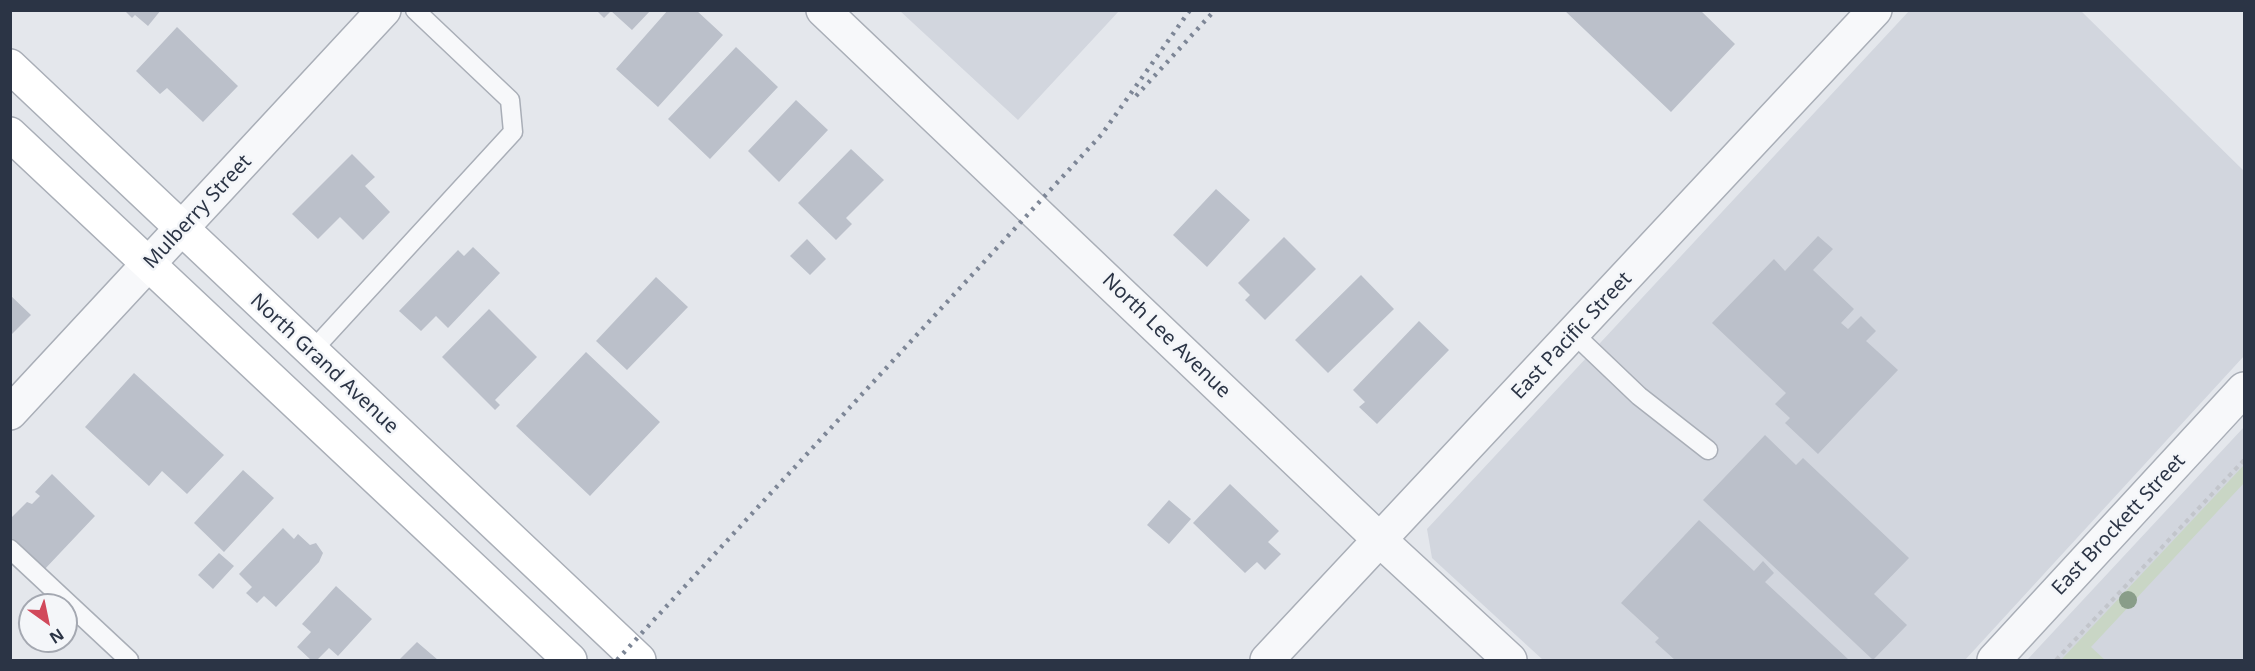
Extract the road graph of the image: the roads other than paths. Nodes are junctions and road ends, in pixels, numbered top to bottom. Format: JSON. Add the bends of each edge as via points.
{"nodes":[{"id":1,"x":384,"y":10,"type":"edge"},
{"id":2,"x":415,"y":10,"type":"edge"},
{"id":3,"x":823,"y":10,"type":"edge"},
{"id":4,"x":1875,"y":10,"type":"edge"},
{"id":5,"x":10,"y":66,"type":"edge"},
{"id":6,"x":10,"y":134,"type":"edge"},
{"id":7,"x":182,"y":230,"type":"junction"},
{"id":8,"x":149,"y":266,"type":"junction"},
{"id":9,"x":1574,"y":334,"type":"junction"},
{"id":10,"x":311,"y":352,"type":"junction"},
{"id":11,"x":2244,"y":389,"type":"edge"},
{"id":12,"x":10,"y":413,"type":"edge"},
{"id":13,"x":1707,"y":450,"type":"dead end"},
{"id":14,"x":1380,"y":541,"type":"junction"},
{"id":15,"x":10,"y":549,"type":"edge"},
{"id":16,"x":129,"y":660,"type":"edge"},
{"id":17,"x":570,"y":660,"type":"edge"},
{"id":18,"x":639,"y":660,"type":"edge"},
{"id":19,"x":1267,"y":660,"type":"edge"},
{"id":20,"x":1510,"y":660,"type":"edge"},
{"id":21,"x":1994,"y":660,"type":"edge"}],
"edges":[{"from":1,"to":7,"type":"street","name":"Mulberry Street"},
{"from":2,"to":10,"type":"lane","via":[[510,100],[513,132]]},
{"from":3,"to":14,"type":"street","name":"North Lee Avenue"},
{"from":4,"to":9,"type":"street","name":"East Pacific Street"},
{"from":5,"to":7,"type":"main road","name":"North Grand Avenue"},
{"from":6,"to":8,"type":"main road"},
{"from":7,"to":8,"type":"street","name":"Mulberry Street"},
{"from":7,"to":10,"type":"main road","name":"North Grand Avenue"},
{"from":8,"to":12,"type":"street","name":"Mulberry Street"},
{"from":8,"to":17,"type":"main road"},
{"from":9,"to":13,"type":"lane","via":[[1639,396]]},
{"from":9,"to":14,"type":"street","name":"East Pacific Street"},
{"from":10,"to":18,"type":"main road","name":"North Grand Avenue"},
{"from":11,"to":21,"type":"street","name":"East Brockett Street"},
{"from":14,"to":19,"type":"street","name":"East Pacific Street"},
{"from":14,"to":20,"type":"street","name":"North Lee Avenue"},
{"from":15,"to":16,"type":"lane"}]}
